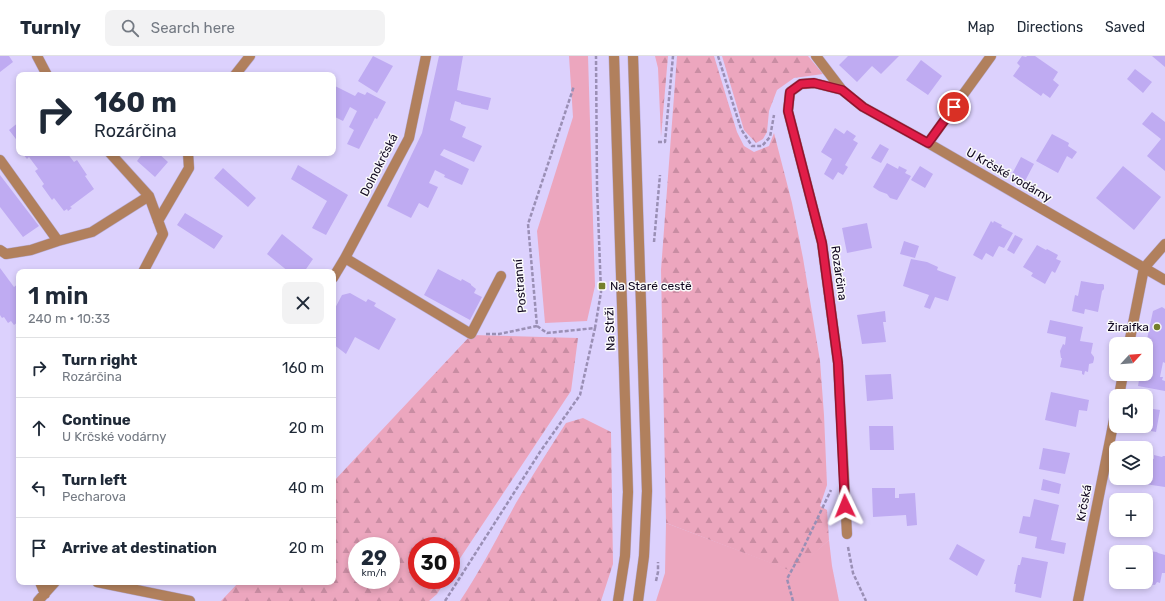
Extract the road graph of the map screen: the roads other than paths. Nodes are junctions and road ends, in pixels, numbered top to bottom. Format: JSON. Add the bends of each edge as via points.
{"nodes":[{"id":1,"x":37,"y":56,"type":"edge"},
{"id":2,"x":250,"y":56,"type":"edge"},
{"id":3,"x":426,"y":56,"type":"edge"},
{"id":4,"x":614,"y":56,"type":"edge"},
{"id":5,"x":633,"y":56,"type":"edge"},
{"id":6,"x":816,"y":56,"type":"edge"},
{"id":7,"x":991,"y":56,"type":"edge"},
{"id":8,"x":45,"y":72,"type":"edge"},
{"id":9,"x":237,"y":72,"type":"edge"},
{"id":10,"x":842,"y":90,"type":"junction"},
{"id":11,"x":928,"y":143,"type":"junction"},
{"id":12,"x":113,"y":156,"type":"edge"},
{"id":13,"x":188,"y":156,"type":"edge"},
{"id":14,"x":0,"y":160,"type":"edge"},
{"id":15,"x":149,"y":196,"type":"junction"},
{"id":16,"x":158,"y":221,"type":"junction"},
{"id":17,"x":58,"y":241,"type":"junction"},
{"id":18,"x":1165,"y":244,"type":"edge"},
{"id":19,"x":0,"y":250,"type":"edge"},
{"id":20,"x":345,"y":258,"type":"junction"},
{"id":21,"x":1144,"y":268,"type":"junction"},
{"id":22,"x":144,"y":269,"type":"edge"},
{"id":23,"x":336,"y":273,"type":"edge"},
{"id":24,"x":501,"y":276,"type":"dead end"},
{"id":25,"x":1165,"y":280,"type":"edge"},
{"id":26,"x":1130,"y":337,"type":"edge"},
{"id":27,"x":1111,"y":433,"type":"edge"},
{"id":28,"x":846,"y":534,"type":"road end"},
{"id":29,"x":40,"y":585,"type":"edge"},
{"id":30,"x":52,"y":585,"type":"edge"},
{"id":31,"x":111,"y":585,"type":"edge"},
{"id":32,"x":41,"y":597,"type":"edge"},
{"id":33,"x":190,"y":601,"type":"edge"},
{"id":34,"x":618,"y":601,"type":"edge"},
{"id":35,"x":638,"y":601,"type":"edge"},
{"id":36,"x":1078,"y":601,"type":"edge"}],
"edges":[{"from":1,"to":8,"type":"street"},
{"from":2,"to":9,"type":"street"},
{"from":3,"to":20,"type":"street","name":"Dolnokrčská","via":[[408,138]]},
{"from":4,"to":34,"type":"street","name":"Na Strži","via":[[628,492],[625,556]]},
{"from":5,"to":35,"type":"street","via":[[647,491],[644,556]]},
{"from":6,"to":10,"type":"street"},
{"from":7,"to":11,"type":"street"},
{"from":10,"to":11,"type":"street","name":"U Krčské vodárny","via":[[863,107]]},
{"from":10,"to":28,"type":"street","name":"Rozárčina","via":[[814,83],[801,84],[790,92],[788,111],[822,243],[838,363]]},
{"from":11,"to":21,"type":"street","name":"U Krčské vodárny"},
{"from":12,"to":15,"type":"street"},
{"from":13,"to":16,"type":"street","via":[[189,168]]},
{"from":14,"to":17,"type":"street"},
{"from":15,"to":16,"type":"street"},
{"from":15,"to":17,"type":"street","via":[[92,232]]},
{"from":16,"to":22,"type":"street","via":[[162,234]]},
{"from":17,"to":19,"type":"street","via":[[31,250],[6,254]]},
{"from":18,"to":21,"type":"street"},
{"from":20,"to":23,"type":"street","name":"Dolnokrčská"},
{"from":20,"to":24,"type":"street","via":[[471,334]]},
{"from":21,"to":25,"type":"street","name":"U Krčské vodárny"},
{"from":21,"to":26,"type":"street"},
{"from":27,"to":36,"type":"street","name":"Krčská"},
{"from":29,"to":32,"type":"street"},
{"from":30,"to":32,"type":"street"},
{"from":31,"to":33,"type":"street"}]}
